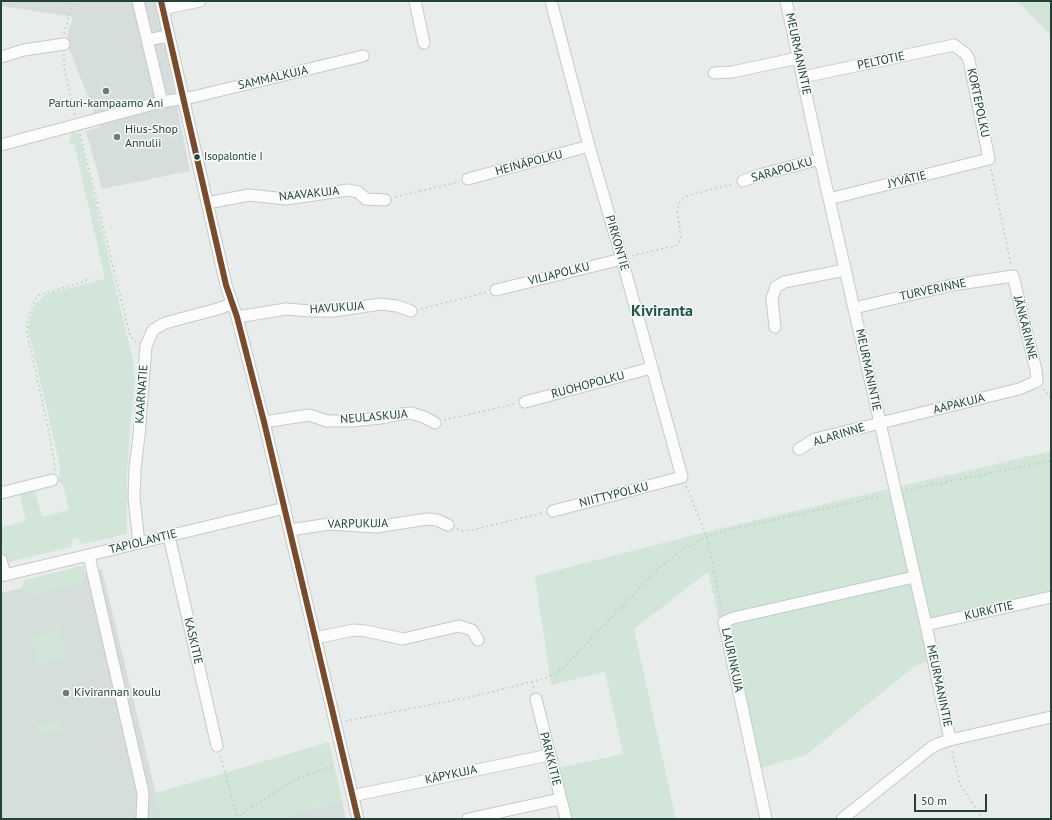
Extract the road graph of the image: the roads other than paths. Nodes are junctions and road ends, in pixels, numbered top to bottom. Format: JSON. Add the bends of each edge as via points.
{"nodes":[{"id":1,"x":138,"y":1,"type":"edge"},
{"id":2,"x":200,"y":1,"type":"edge"},
{"id":3,"x":415,"y":1,"type":"edge"},
{"id":4,"x":551,"y":1,"type":"edge"},
{"id":5,"x":786,"y":1,"type":"edge"},
{"id":6,"x":162,"y":5,"type":"edge"},
{"id":7,"x":168,"y":36,"type":"junction"},
{"id":8,"x":147,"y":40,"type":"junction"},
{"id":9,"x":424,"y":43,"type":"dead end"},
{"id":10,"x":64,"y":44,"type":"road end"},
{"id":11,"x":958,"y":47,"type":"joint"},
{"id":12,"x":363,"y":56,"type":"dead end"},
{"id":13,"x":1,"y":58,"type":"edge"},
{"id":14,"x":798,"y":58,"type":"junction"},
{"id":15,"x":714,"y":73,"type":"dead end"},
{"id":16,"x":803,"y":77,"type":"junction"},
{"id":17,"x":182,"y":98,"type":"junction"},
{"id":18,"x":161,"y":102,"type":"junction"},
{"id":19,"x":1,"y":145,"type":"edge"},
{"id":20,"x":589,"y":146,"type":"junction"},
{"id":21,"x":820,"y":159,"type":"junction"},
{"id":22,"x":987,"y":160,"type":"joint"},
{"id":23,"x":468,"y":180,"type":"road end"},
{"id":24,"x":744,"y":181,"type":"road end"},
{"id":25,"x":829,"y":199,"type":"junction"},
{"id":26,"x":385,"y":200,"type":"road end"},
{"id":27,"x":208,"y":203,"type":"junction"},
{"id":28,"x":622,"y":258,"type":"junction"},
{"id":29,"x":845,"y":270,"type":"junction"},
{"id":30,"x":1013,"y":276,"type":"joint"},
{"id":31,"x":496,"y":290,"type":"road end"},
{"id":32,"x":232,"y":303,"type":"junction"},
{"id":33,"x":854,"y":308,"type":"junction"},
{"id":34,"x":411,"y":311,"type":"road end"},
{"id":35,"x":238,"y":317,"type":"junction"},
{"id":36,"x":775,"y":327,"type":"dead end"},
{"id":37,"x":651,"y":368,"type":"junction"},
{"id":38,"x":1036,"y":381,"type":"joint"},
{"id":39,"x":525,"y":402,"type":"road end"},
{"id":40,"x":264,"y":422,"type":"junction"},
{"id":41,"x":435,"y":423,"type":"road end"},
{"id":42,"x":880,"y":423,"type":"junction"},
{"id":43,"x":799,"y":449,"type":"dead end"},
{"id":44,"x":678,"y":478,"type":"joint"},
{"id":45,"x":52,"y":480,"type":"road end"},
{"id":46,"x":1,"y":493,"type":"edge"},
{"id":47,"x":285,"y":508,"type":"junction"},
{"id":48,"x":554,"y":511,"type":"road end"},
{"id":49,"x":448,"y":525,"type":"road end"},
{"id":50,"x":290,"y":530,"type":"junction"},
{"id":51,"x":169,"y":536,"type":"junction"},
{"id":52,"x":139,"y":543,"type":"junction"},
{"id":53,"x":89,"y":556,"type":"junction"},
{"id":54,"x":1,"y":560,"type":"edge"},
{"id":55,"x":3,"y":576,"type":"edge"},
{"id":56,"x":914,"y":577,"type":"junction"},
{"id":57,"x":1051,"y":597,"type":"edge"},
{"id":58,"x":926,"y":625,"type":"junction"},
{"id":59,"x":315,"y":638,"type":"junction"},
{"id":60,"x":478,"y":640,"type":"dead end"},
{"id":61,"x":536,"y":699,"type":"dead end"},
{"id":62,"x":1051,"y":717,"type":"edge"},
{"id":63,"x":950,"y":740,"type":"junction"},
{"id":64,"x":217,"y":746,"type":"road end"},
{"id":65,"x":549,"y":755,"type":"junction"},
{"id":66,"x":353,"y":796,"type":"junction"},
{"id":67,"x":560,"y":799,"type":"junction"},
{"id":68,"x":142,"y":819,"type":"edge"},
{"id":69,"x":358,"y":819,"type":"edge"},
{"id":70,"x":468,"y":819,"type":"edge"},
{"id":71,"x":566,"y":819,"type":"edge"},
{"id":72,"x":766,"y":819,"type":"edge"},
{"id":73,"x":842,"y":819,"type":"edge"}],
"edges":[{"from":1,"to":8,"type":"street"},
{"from":2,"to":6,"type":"street"},
{"from":3,"to":9,"type":"street"},
{"from":4,"to":20,"type":"street","name":"PIRKONTIE"},
{"from":5,"to":14,"type":"street","name":"MEURMANINTIE"},
{"from":6,"to":7,"type":"street"},
{"from":7,"to":8,"type":"street"},
{"from":7,"to":17,"type":"street"},
{"from":8,"to":18,"type":"street"},
{"from":10,"to":13,"type":"street","via":[[24,50]]},
{"from":11,"to":16,"type":"street","name":"PELTOTIE","via":[[954,45]]},
{"from":11,"to":22,"type":"street","name":"KORTEPOLKU","via":[[970,60]]},
{"from":12,"to":17,"type":"street","name":"SAMMALKUJA"},
{"from":14,"to":15,"type":"street","via":[[732,72]]},
{"from":14,"to":16,"type":"street","name":"MEURMANINTIE"},
{"from":16,"to":21,"type":"street","name":"MEURMANINTIE"},
{"from":17,"to":18,"type":"street","name":"SAMMALKUJA"},
{"from":17,"to":27,"type":"street"},
{"from":18,"to":19,"type":"street","name":"SAMMALKUJA"},
{"from":20,"to":23,"type":"street","name":"HEINÄPOLKU"},
{"from":20,"to":28,"type":"street","name":"PIRKONTIE"},
{"from":21,"to":24,"type":"street","name":"SARAPOLKU","via":[[759,174]]},
{"from":21,"to":25,"type":"street","name":"MEURMANINTIE"},
{"from":22,"to":25,"type":"street","name":"JYVÄTIE"},
{"from":25,"to":29,"type":"street","name":"MEURMANINTIE"},
{"from":26,"to":27,"type":"street","name":"NAAVAKUJA","via":[[366,199],[358,192],[348,190],[286,199],[248,195]]},
{"from":27,"to":32,"type":"street"},
{"from":28,"to":31,"type":"street","name":"VILJAPOLKU"},
{"from":28,"to":37,"type":"street","name":"PIRKONTIE"},
{"from":29,"to":33,"type":"street","name":"MEURMANINTIE"},
{"from":29,"to":36,"type":"street","via":[[784,282],[776,287],[772,298]]},
{"from":30,"to":33,"type":"street","name":"TURVERINNE","via":[[952,284]]},
{"from":30,"to":38,"type":"street","name":"JÄNKÄRINNE","via":[[1036,370]]},
{"from":32,"to":35,"type":"street"},
{"from":32,"to":52,"type":"street","name":"KAARNATIE","via":[[165,323],[154,330],[146,346],[135,468],[134,498]]},
{"from":33,"to":42,"type":"street","name":"MEURMANINTIE"},
{"from":34,"to":35,"type":"street","name":"HAVUKUJA","via":[[381,304],[334,310],[286,309]]},
{"from":35,"to":40,"type":"street"},
{"from":37,"to":39,"type":"street","name":"RUOHOPOLKU"},
{"from":37,"to":44,"type":"street","name":"PIRKONTIE"},
{"from":38,"to":42,"type":"street","name":"AAPAKUJA","via":[[1019,389]]},
{"from":40,"to":41,"type":"street","name":"NEULASKUJA","via":[[309,415],[327,421],[350,422],[411,413]]},
{"from":40,"to":47,"type":"street"},
{"from":42,"to":43,"type":"street","name":"ALARINNE","via":[[815,440]]},
{"from":42,"to":56,"type":"street","name":"MEURMANINTIE"},
{"from":44,"to":48,"type":"street","name":"NIITTYPOLKU"},
{"from":45,"to":46,"type":"street"},
{"from":47,"to":50,"type":"street"},
{"from":47,"to":51,"type":"street","name":"TAPIOLANTIE"},
{"from":49,"to":50,"type":"street","name":"VARPUKUJA","via":[[427,519],[376,527],[329,524]]},
{"from":50,"to":59,"type":"street"},
{"from":51,"to":52,"type":"street","name":"TAPIOLANTIE"},
{"from":51,"to":64,"type":"street","name":"KASKITIE"},
{"from":52,"to":53,"type":"street","name":"TAPIOLANTIE"},
{"from":53,"to":55,"type":"street","name":"TAPIOLANTIE"},
{"from":53,"to":68,"type":"street","via":[[143,793]]},
{"from":54,"to":55,"type":"street"},
{"from":56,"to":58,"type":"street","name":"MEURMANINTIE"},
{"from":56,"to":72,"type":"street","name":"LAURINKUJA","via":[[724,622]]},
{"from":57,"to":58,"type":"street","name":"KURKITIE"},
{"from":58,"to":63,"type":"street","name":"MEURMANINTIE"},
{"from":59,"to":60,"type":"street","via":[[354,630],[403,639],[459,626],[472,630]]},
{"from":59,"to":66,"type":"street"},
{"from":61,"to":65,"type":"street","name":"PARKKITIE"},
{"from":62,"to":63,"type":"street"},
{"from":63,"to":73,"type":"street","via":[[926,752]]},
{"from":65,"to":66,"type":"street","name":"KÄPYKUJA"},
{"from":65,"to":67,"type":"street","name":"PARKKITIE"},
{"from":66,"to":69,"type":"street"},
{"from":67,"to":70,"type":"street"},
{"from":67,"to":71,"type":"street","name":"PARKKITIE"}]}
